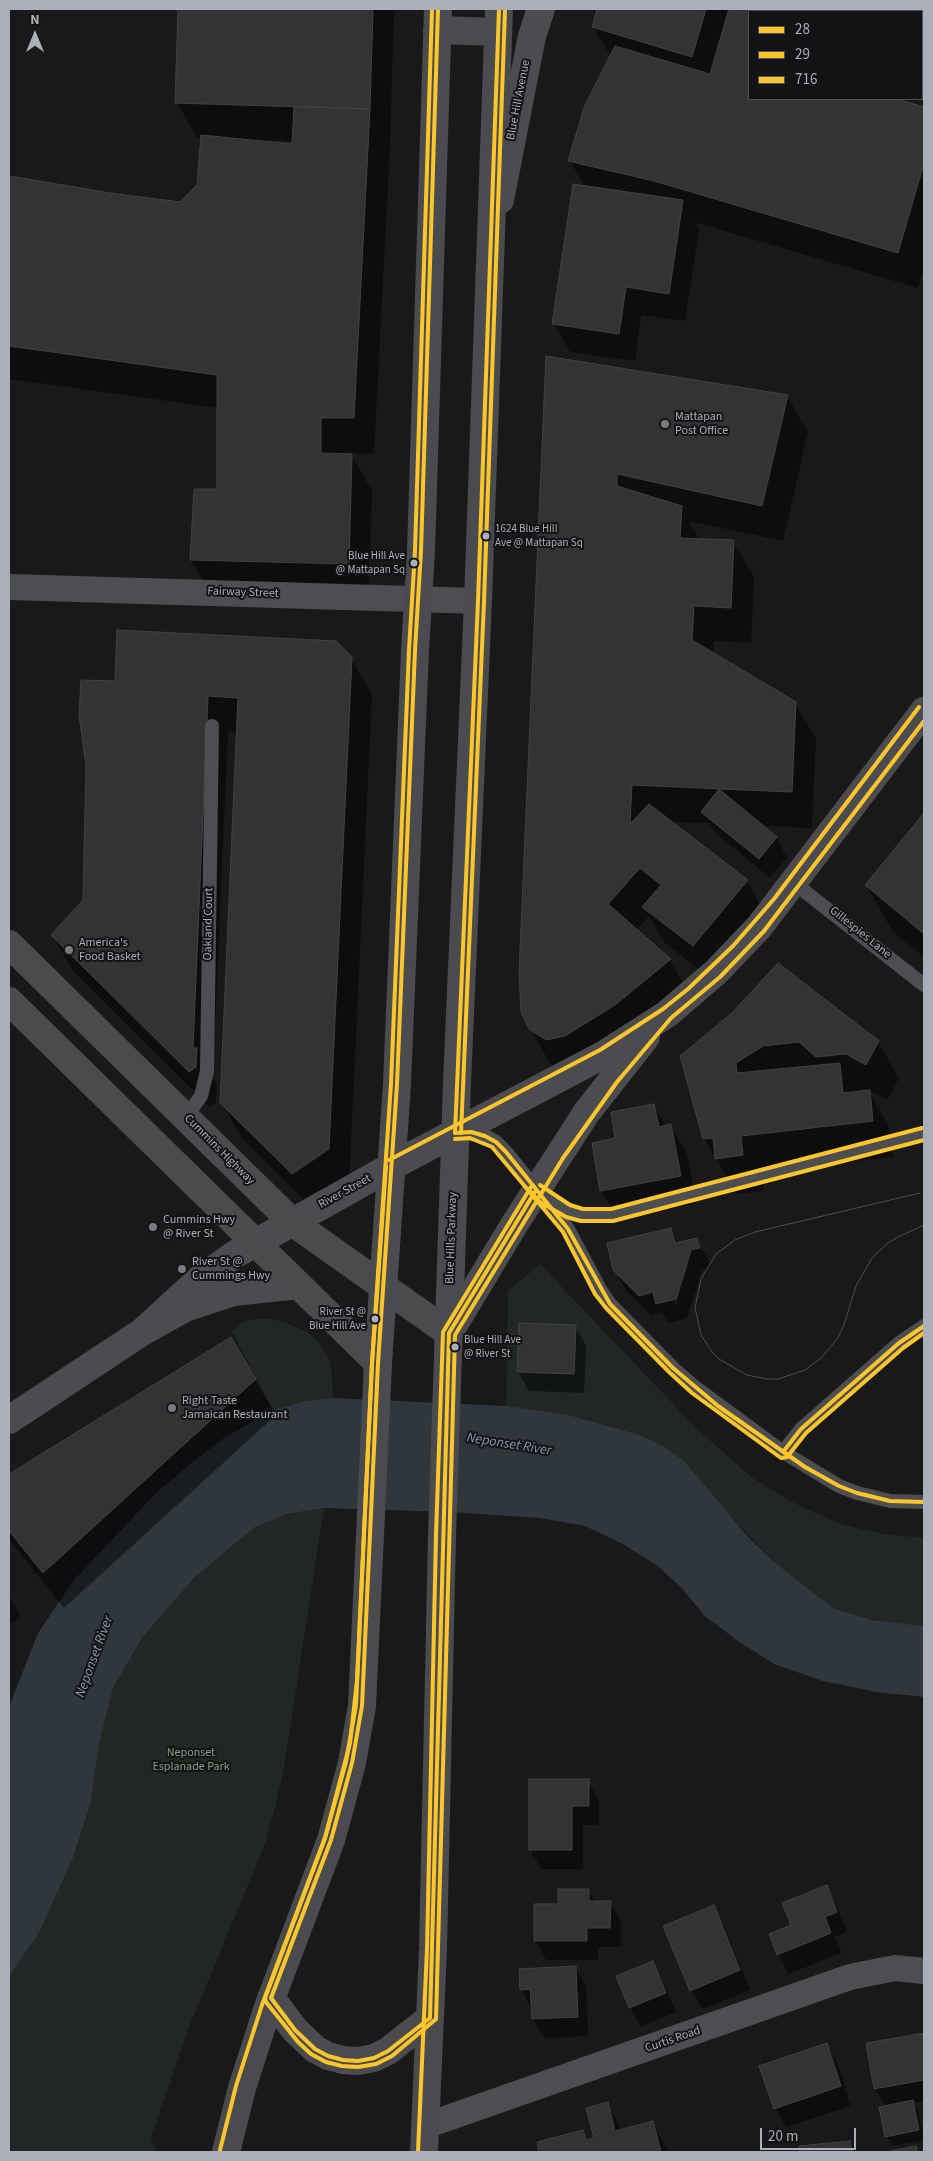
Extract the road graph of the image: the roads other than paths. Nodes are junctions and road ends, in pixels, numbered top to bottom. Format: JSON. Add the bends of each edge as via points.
{"nodes":[{"id":1,"x":541,"y":9,"type":"edge"},
{"id":2,"x":438,"y":19,"type":"edge"},
{"id":3,"x":498,"y":20,"type":"edge"},
{"id":4,"x":490,"y":250,"type":"junction"},
{"id":5,"x":9,"y":587,"type":"edge"},
{"id":6,"x":418,"y":599,"type":"junction"},
{"id":7,"x":478,"y":601,"type":"junction"},
{"id":8,"x":924,"y":711,"type":"edge"},
{"id":9,"x":212,"y":726,"type":"dead end"},
{"id":10,"x":794,"y":883,"type":"junction"},
{"id":11,"x":9,"y":944,"type":"edge"},
{"id":12,"x":924,"y":985,"type":"edge"},
{"id":13,"x":9,"y":1001,"type":"edge"},
{"id":14,"x":666,"y":1014,"type":"junction"},
{"id":15,"x":184,"y":1115,"type":"junction"},
{"id":16,"x":455,"y":1133,"type":"junction"},
{"id":17,"x":924,"y":1134,"type":"edge"},
{"id":18,"x":392,"y":1166,"type":"junction"},
{"id":19,"x":536,"y":1190,"type":"junction"},
{"id":20,"x":292,"y":1222,"type":"junction"},
{"id":21,"x":255,"y":1242,"type":"junction"},
{"id":22,"x":298,"y":1285,"type":"junction"},
{"id":23,"x":383,"y":1286,"type":"junction"},
{"id":24,"x":924,"y":1326,"type":"edge"},
{"id":25,"x":142,"y":1332,"type":"junction"},
{"id":26,"x":449,"y":1333,"type":"junction"},
{"id":27,"x":378,"y":1362,"type":"junction"},
{"id":28,"x":9,"y":1420,"type":"edge"},
{"id":29,"x":783,"y":1452,"type":"junction"},
{"id":30,"x":924,"y":1502,"type":"edge"},
{"id":31,"x":924,"y":1971,"type":"edge"},
{"id":32,"x":271,"y":1998,"type":"junction"},
{"id":33,"x":430,"y":2018,"type":"junction"},
{"id":34,"x":425,"y":2139,"type":"edge"},
{"id":35,"x":226,"y":2152,"type":"edge"}],
"edges":[{"from":1,"to":4,"type":"main road","name":"Blue Hill Avenue","via":[[532,36]]},
{"from":2,"to":3,"type":"highway"},
{"from":2,"to":6,"type":"highway"},
{"from":3,"to":4,"type":"highway","name":"Blue Hill Avenue"},
{"from":4,"to":7,"type":"highway","name":"Blue Hill Avenue"},
{"from":5,"to":6,"type":"street","name":"Fairway Street"},
{"from":6,"to":7,"type":"street","name":"Fairway Street"},
{"from":6,"to":18,"type":"highway"},
{"from":7,"to":16,"type":"highway","name":"Blue Hill Avenue"},
{"from":8,"to":10,"type":"main road","name":"River Street"},
{"from":9,"to":15,"type":"lane","name":"Oakland Court","via":[[207,1070],[201,1096]]},
{"from":10,"to":12,"type":"lane","name":"Gillespies Lane"},
{"from":10,"to":14,"type":"main road","name":"River Street","via":[[738,950]]},
{"from":11,"to":15,"type":"main road","name":"Cummins Highway"},
{"from":13,"to":21,"type":"main road"},
{"from":14,"to":16,"type":"main road","name":"River Street","via":[[603,1055]]},
{"from":14,"to":19,"type":"main road","name":"River Street","via":[[587,1112]]},
{"from":15,"to":20,"type":"main road","name":"Cummins Highway"},
{"from":16,"to":18,"type":"main road","name":"River Street"},
{"from":16,"to":19,"type":"lane","via":[[472,1132],[496,1142]]},
{"from":16,"to":26,"type":"highway","name":"Blue Hills Parkway"},
{"from":17,"to":19,"type":"lane","via":[[612,1215],[582,1215],[568,1211]]},
{"from":18,"to":20,"type":"main road","name":"River Street"},
{"from":18,"to":23,"type":"highway"},
{"from":19,"to":26,"type":"main road","name":"River Street"},
{"from":19,"to":29,"type":"lane","via":[[568,1228],[601,1291],[620,1314],[696,1388]]},
{"from":20,"to":21,"type":"main road","name":"River Street"},
{"from":20,"to":23,"type":"main road","name":"Cummins Highway"},
{"from":21,"to":22,"type":"main road"},
{"from":21,"to":25,"type":"main road","name":"River Street","via":[[200,1279]]},
{"from":22,"to":25,"type":"main road","name":"River Street","via":[[234,1292],[213,1298],[185,1308]]},
{"from":22,"to":27,"type":"main road"},
{"from":23,"to":26,"type":"main road","name":"Cummins Highway"},
{"from":23,"to":27,"type":"highway"},
{"from":24,"to":29,"type":"lane","via":[[899,1343],[800,1429]]},
{"from":25,"to":28,"type":"main road","name":"River Street"},
{"from":26,"to":33,"type":"highway","name":"Blue Hills Parkway"},
{"from":27,"to":32,"type":"highway","via":[[362,1706],[352,1763],[329,1848]]},
{"from":29,"to":30,"type":"lane","via":[[822,1477],[857,1493],[890,1501]]},
{"from":31,"to":34,"type":"street","name":"Curtis Road","via":[[895,1968],[850,1978]]},
{"from":32,"to":33,"type":"highway","via":[[295,2030],[315,2049],[343,2060],[374,2058]]},
{"from":32,"to":35,"type":"highway"},
{"from":33,"to":34,"type":"highway","name":"Blue Hills Parkway"}]}
